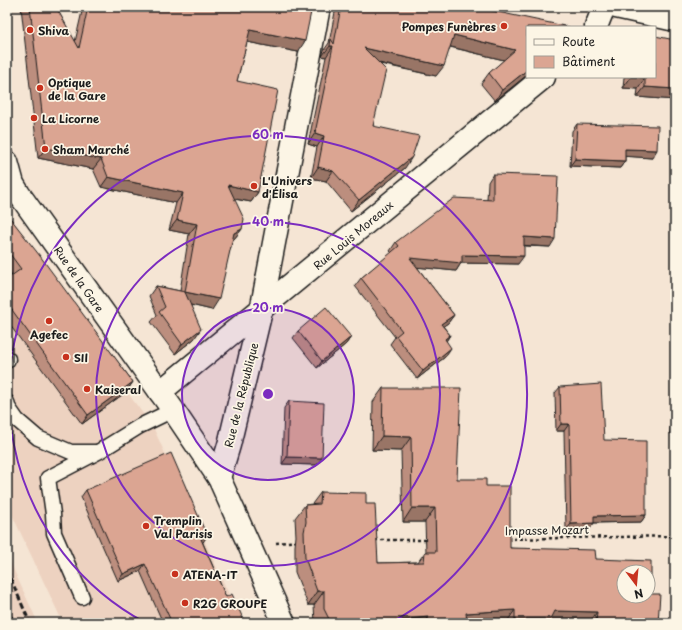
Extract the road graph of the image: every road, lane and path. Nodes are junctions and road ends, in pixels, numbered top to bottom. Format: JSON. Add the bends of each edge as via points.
{"nodes":[{"id":1,"x":320,"y":7,"type":"edge"},
{"id":2,"x":604,"y":7,"type":"edge"},
{"id":3,"x":616,"y":7,"type":"edge"},
{"id":4,"x":666,"y":14,"type":"edge"},
{"id":5,"x":596,"y":26,"type":"edge"},
{"id":6,"x":543,"y":78,"type":"edge"},
{"id":7,"x":7,"y":162,"type":"edge"},
{"id":8,"x":10,"y":183,"type":"edge"},
{"id":9,"x":260,"y":311,"type":"junction"},
{"id":10,"x":160,"y":392,"type":"junction"},
{"id":11,"x":7,"y":402,"type":"edge"},
{"id":12,"x":173,"y":410,"type":"junction"},
{"id":13,"x":98,"y":452,"type":"junction"},
{"id":14,"x":218,"y":478,"type":"junction"},
{"id":15,"x":675,"y":536,"type":"edge"},
{"id":16,"x":505,"y":539,"type":"edge"},
{"id":17,"x":370,"y":540,"type":"edge"},
{"id":18,"x":434,"y":540,"type":"edge"},
{"id":19,"x":302,"y":541,"type":"dead end"},
{"id":20,"x":253,"y":552,"type":"junction"},
{"id":21,"x":82,"y":596,"type":"dead end"},
{"id":22,"x":284,"y":623,"type":"edge"}],
"edges":[{"from":1,"to":9,"type":"street","name":"Rue de la République"},
{"from":2,"to":5,"type":"street"},
{"from":3,"to":4,"type":"street"},
{"from":6,"to":9,"type":"street","name":"Rue Louis Moreaux"},
{"from":7,"to":8,"type":"street","name":"Rue de la Gare"},
{"from":8,"to":10,"type":"street","name":"Rue de la Gare"},
{"from":9,"to":10,"type":"street","name":"Rue Louis Moreaux"},
{"from":9,"to":14,"type":"street","name":"Rue de la République","via":[[229,445]]},
{"from":10,"to":12,"type":"street"},
{"from":11,"to":13,"type":"lane","via":[[17,420],[38,438],[71,452]]},
{"from":12,"to":13,"type":"lane","via":[[140,426]]},
{"from":12,"to":14,"type":"street"},
{"from":13,"to":21,"type":"lane","via":[[48,478],[54,533]]},
{"from":14,"to":20,"type":"street"},
{"from":15,"to":16,"type":"path","name":"Impasse Mozart"},
{"from":17,"to":18,"type":"path"},
{"from":19,"to":20,"type":"path","via":[[279,542]]},
{"from":20,"to":22,"type":"street"}]}
